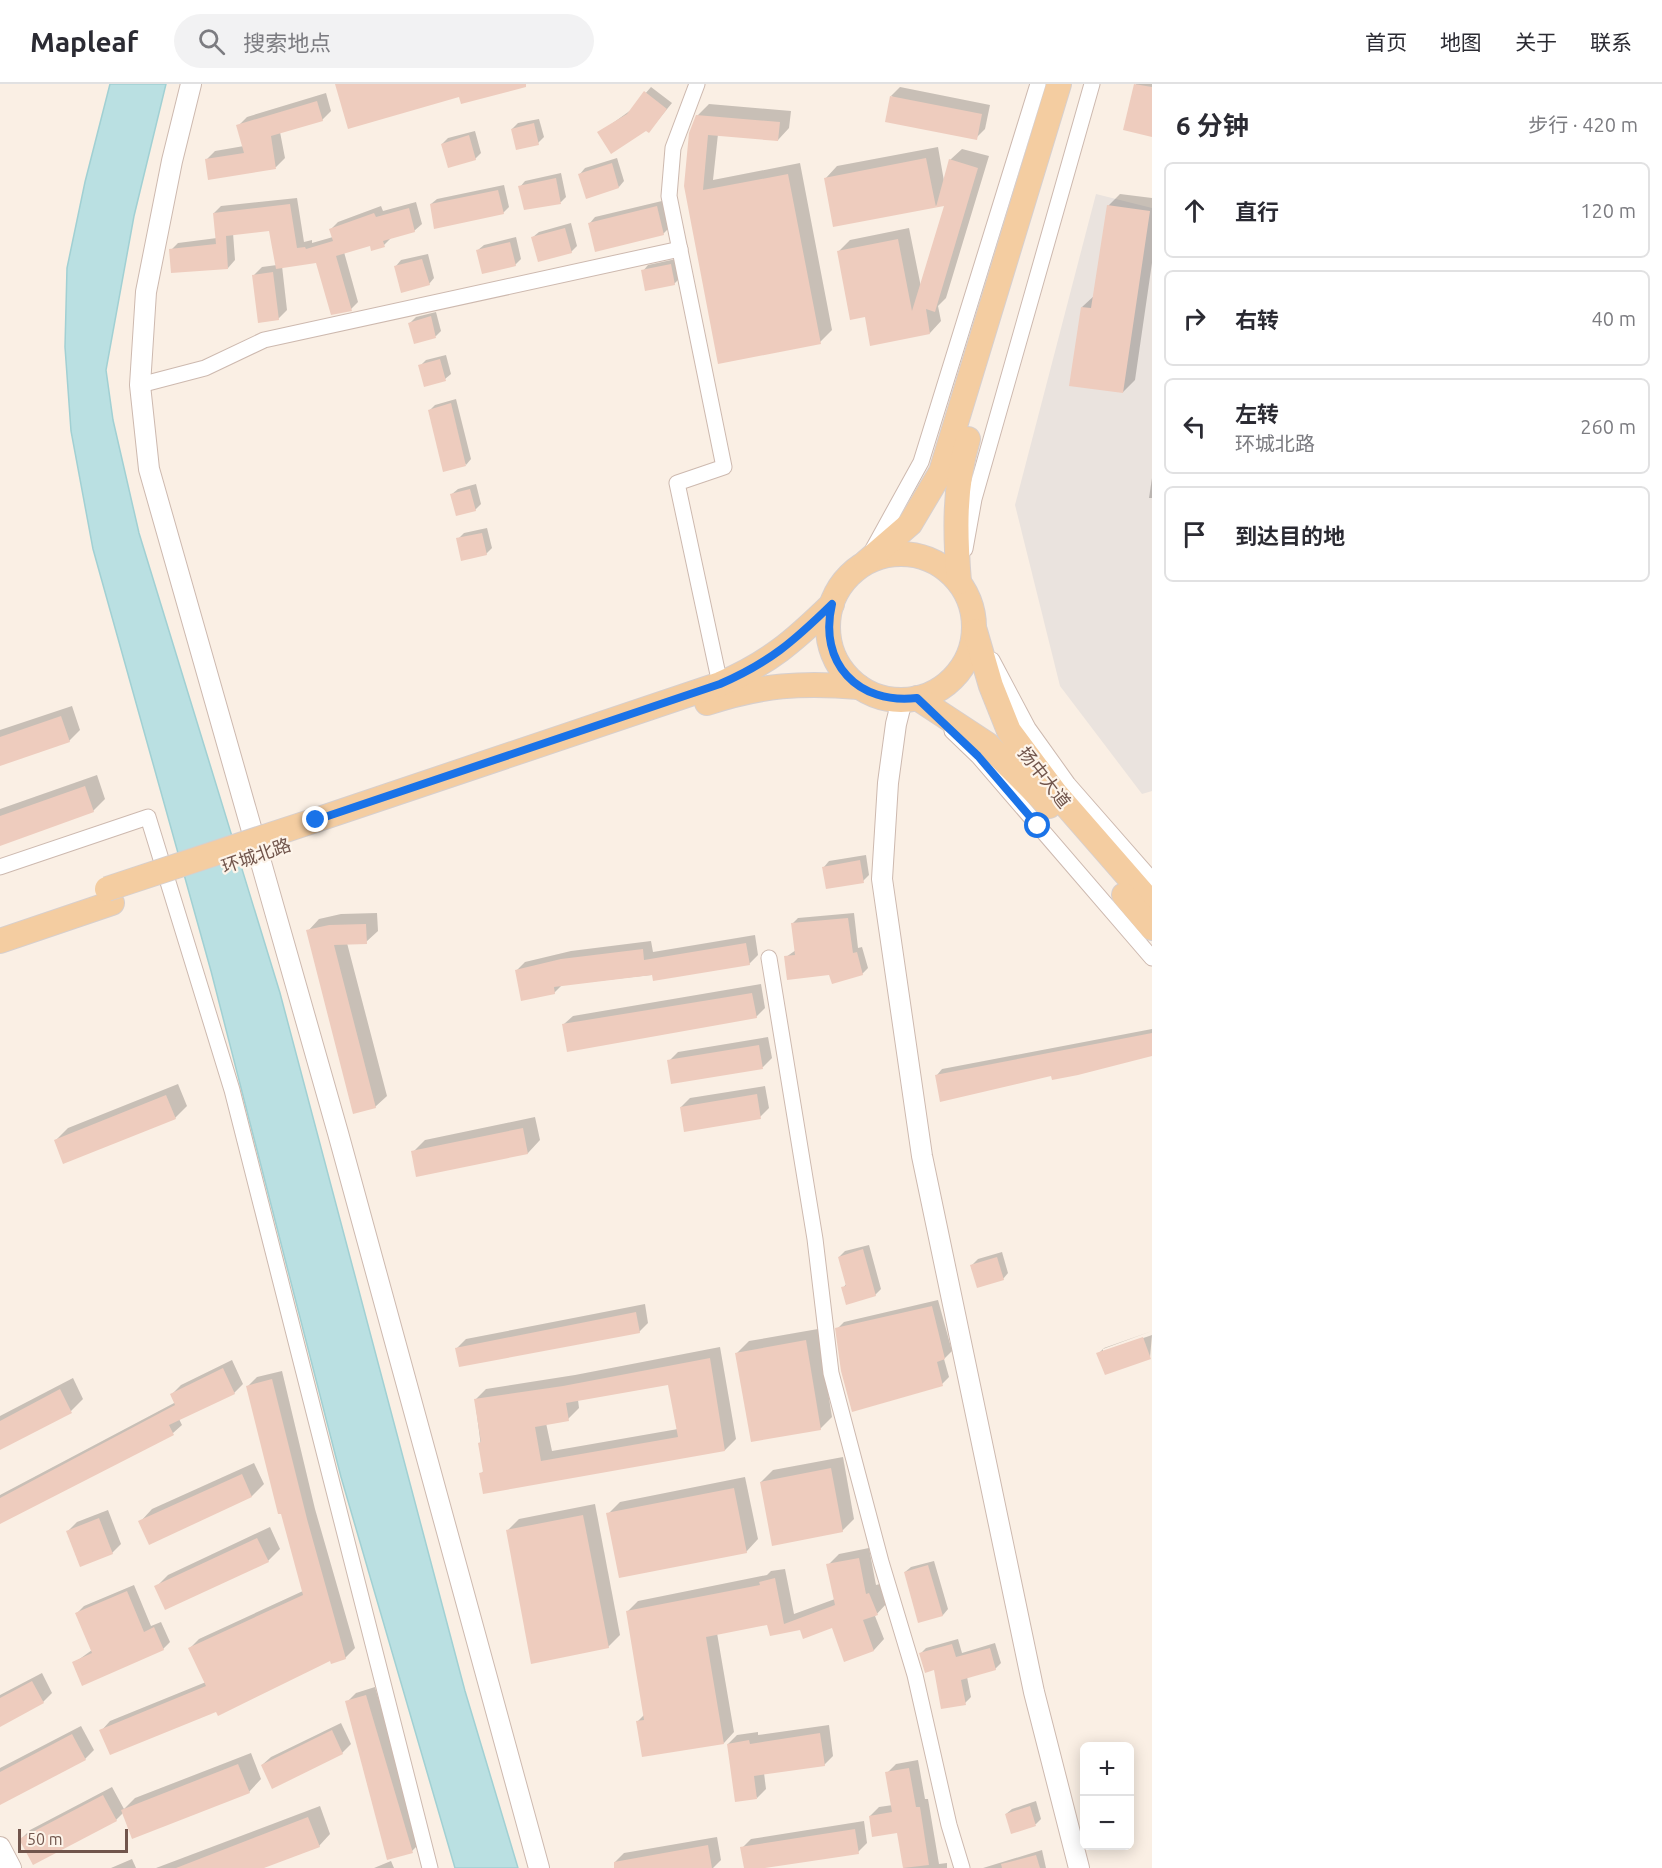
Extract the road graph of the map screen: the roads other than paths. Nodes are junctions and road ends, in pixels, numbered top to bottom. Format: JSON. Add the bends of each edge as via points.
{"nodes":[{"id":1,"x":191,"y":84,"type":"edge"},
{"id":2,"x":697,"y":84,"type":"edge"},
{"id":3,"x":1038,"y":84,"type":"edge"},
{"id":4,"x":1059,"y":84,"type":"edge"},
{"id":5,"x":1074,"y":84,"type":"edge"},
{"id":6,"x":1092,"y":84,"type":"edge"},
{"id":7,"x":680,"y":249,"type":"junction"},
{"id":8,"x":140,"y":385,"type":"junction"},
{"id":9,"x":866,"y":562,"type":"junction"},
{"id":10,"x":959,"y":582,"type":"junction"},
{"id":11,"x":832,"y":604,"type":"junction"},
{"id":12,"x":975,"y":629,"type":"junction"},
{"id":13,"x":720,"y":684,"type":"junction"},
{"id":14,"x":859,"y":687,"type":"junction"},
{"id":15,"x":909,"y":699,"type":"junction"},
{"id":16,"x":318,"y":827,"type":"junction"},
{"id":17,"x":0,"y":867,"type":"edge"},
{"id":18,"x":1152,"y":880,"type":"edge"},
{"id":19,"x":110,"y":896,"type":"junction"},
{"id":20,"x":1152,"y":904,"type":"edge"},
{"id":21,"x":0,"y":925,"type":"edge"},
{"id":22,"x":1152,"y":927,"type":"edge"},
{"id":23,"x":0,"y":941,"type":"edge"},
{"id":24,"x":769,"y":958,"type":"dead end"},
{"id":25,"x":1152,"y":958,"type":"edge"},
{"id":26,"x":0,"y":1847,"type":"edge"},
{"id":27,"x":11,"y":1868,"type":"edge"},
{"id":28,"x":430,"y":1868,"type":"edge"},
{"id":29,"x":539,"y":1868,"type":"edge"},
{"id":30,"x":962,"y":1868,"type":"edge"},
{"id":31,"x":1079,"y":1868,"type":"edge"}],
"edges":[{"from":1,"to":8,"type":"street","via":[[146,292]]},
{"from":2,"to":7,"type":"street","via":[[673,148],[669,196]]},
{"from":3,"to":9,"type":"street","via":[[921,462]]},
{"from":4,"to":9,"type":"main road","via":[[941,472],[910,524]]},
{"from":5,"to":10,"type":"main road","via":[[959,468],[955,504]]},
{"from":6,"to":10,"type":"street","via":[[974,499]]},
{"from":7,"to":8,"type":"street","via":[[264,340],[205,368]]},
{"from":7,"to":13,"type":"street","via":[[724,468],[677,483]]},
{"from":8,"to":29,"type":"street","via":[[149,469],[338,1133]]},
{"from":9,"to":10,"type":"main road","via":[[894,554],[922,556],[948,570]]},
{"from":9,"to":11,"type":"main road","via":[[851,573]]},
{"from":10,"to":12,"type":"main road","via":[[968,596]]},
{"from":11,"to":13,"type":"main road","name":"环城北路","via":[[789,646],[752,670]]},
{"from":11,"to":14,"type":"main road","via":[[828,619],[832,650],[838,664]]},
{"from":12,"to":15,"type":"main road","via":[[966,661],[957,674],[939,689]]},
{"from":12,"to":18,"type":"street","via":[[1028,728],[1068,784]]},
{"from":12,"to":20,"type":"main road","name":"扬中大道","via":[[1009,731],[1056,794]]},
{"from":13,"to":16,"type":"main road","name":"环城北路"},
{"from":14,"to":15,"type":"main road","via":[[872,694]]},
{"from":14,"to":16,"type":"main road","name":"环城北路","via":[[810,682],[723,698]]},
{"from":15,"to":22,"type":"main road","name":"扬中大道","via":[[987,744],[1047,804]]},
{"from":15,"to":25,"type":"street","via":[[978,756]]},
{"from":15,"to":31,"type":"street","via":[[896,724],[882,879],[922,1156],[1034,1692]]},
{"from":16,"to":19,"type":"main road","name":"环城北路","bridge":true},
{"from":17,"to":28,"type":"street","via":[[148,818],[232,1090]]},
{"from":19,"to":21,"type":"main road","name":"环城北路"},
{"from":19,"to":23,"type":"main road","name":"环城北路"},
{"from":24,"to":30,"type":"street","via":[[815,1239],[831,1373],[915,1675]]},
{"from":26,"to":27,"type":"street"}]}
